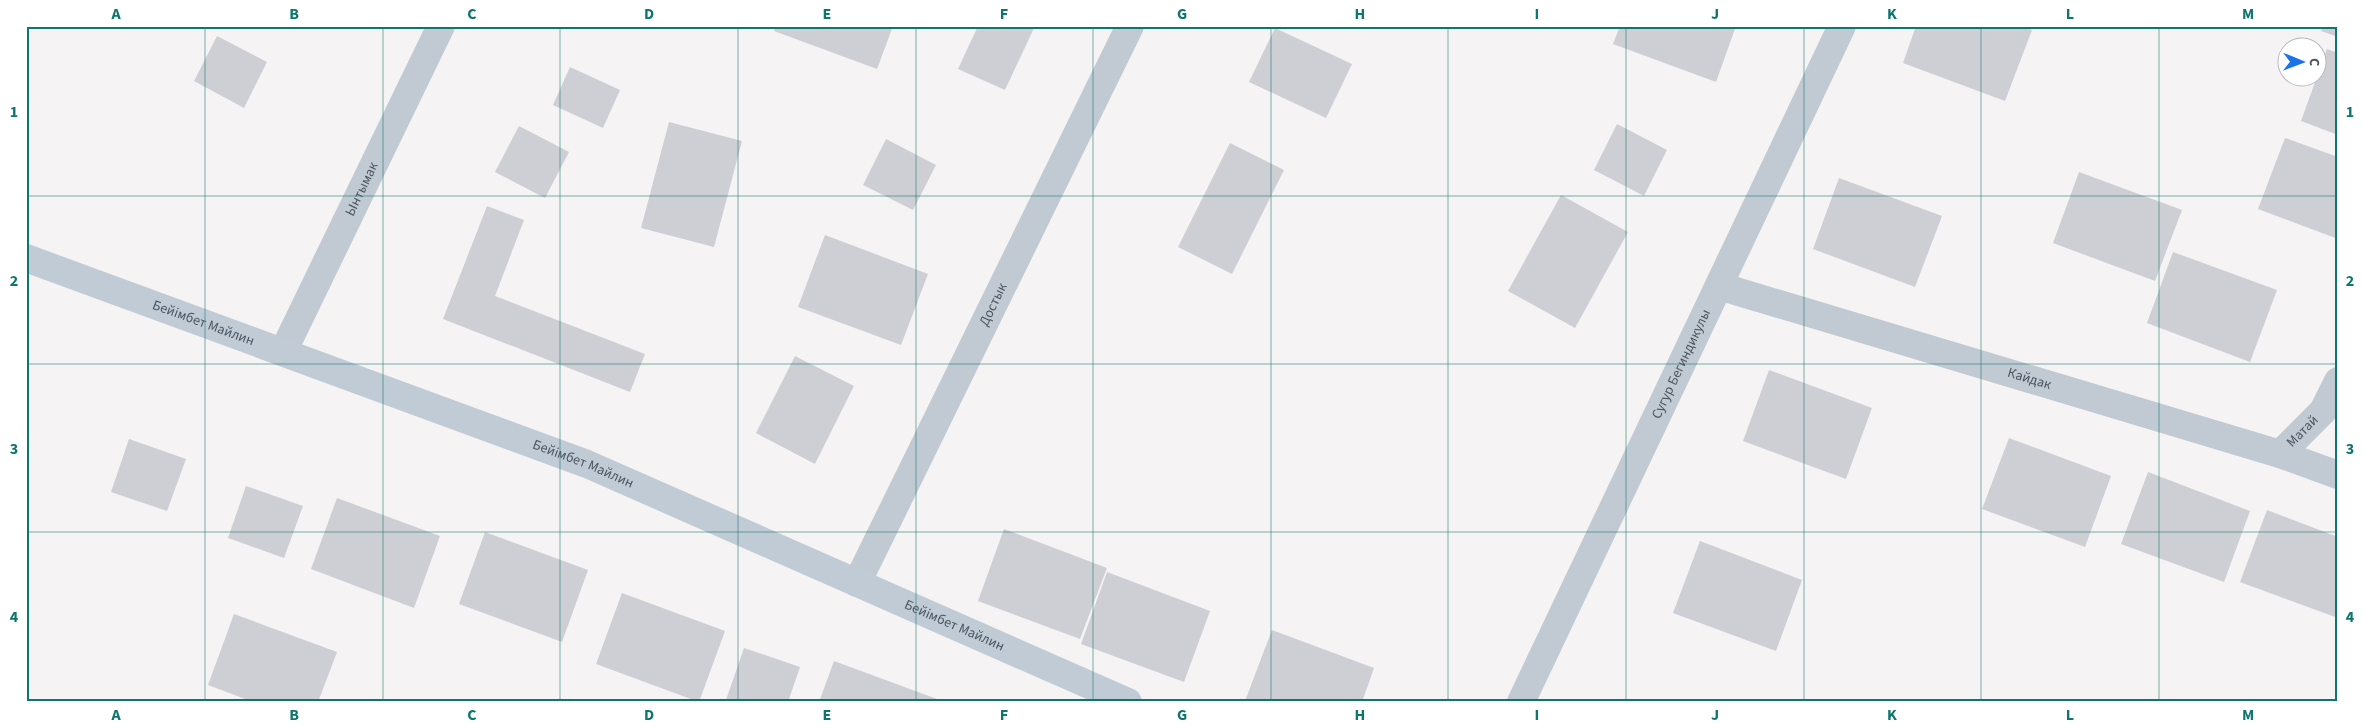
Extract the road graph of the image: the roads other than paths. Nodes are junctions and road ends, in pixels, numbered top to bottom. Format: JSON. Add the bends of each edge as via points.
{"nodes":[{"id":1,"x":441,"y":26,"type":"edge"},
{"id":2,"x":1130,"y":26,"type":"edge"},
{"id":3,"x":1842,"y":26,"type":"edge"},
{"id":4,"x":26,"y":258,"type":"edge"},
{"id":5,"x":1719,"y":286,"type":"junction"},
{"id":6,"x":284,"y":352,"type":"junction"},
{"id":7,"x":2338,"y":381,"type":"edge"},
{"id":8,"x":2280,"y":454,"type":"junction"},
{"id":9,"x":2338,"y":475,"type":"edge"},
{"id":10,"x":857,"y":583,"type":"junction"},
{"id":11,"x":1128,"y":702,"type":"edge"},
{"id":12,"x":1521,"y":702,"type":"edge"}],
"edges":[{"from":1,"to":6,"type":"street","name":"Ынтымак"},
{"from":2,"to":10,"type":"street","name":"Достык"},
{"from":3,"to":5,"type":"street","name":"Сугур Бегиндикулы"},
{"from":4,"to":6,"type":"street","name":"Бейімбет Майлин"},
{"from":5,"to":8,"type":"street","name":"Кайдак"},
{"from":5,"to":12,"type":"street","name":"Сугур Бегиндикулы"},
{"from":6,"to":10,"type":"street","name":"Бейімбет Майлин","via":[[587,464]]},
{"from":7,"to":8,"type":"street","name":"Матай","via":[[2323,411]]},
{"from":8,"to":9,"type":"street","name":"Кайдак"},
{"from":10,"to":11,"type":"street","name":"Бейімбет Майлин"}]}
